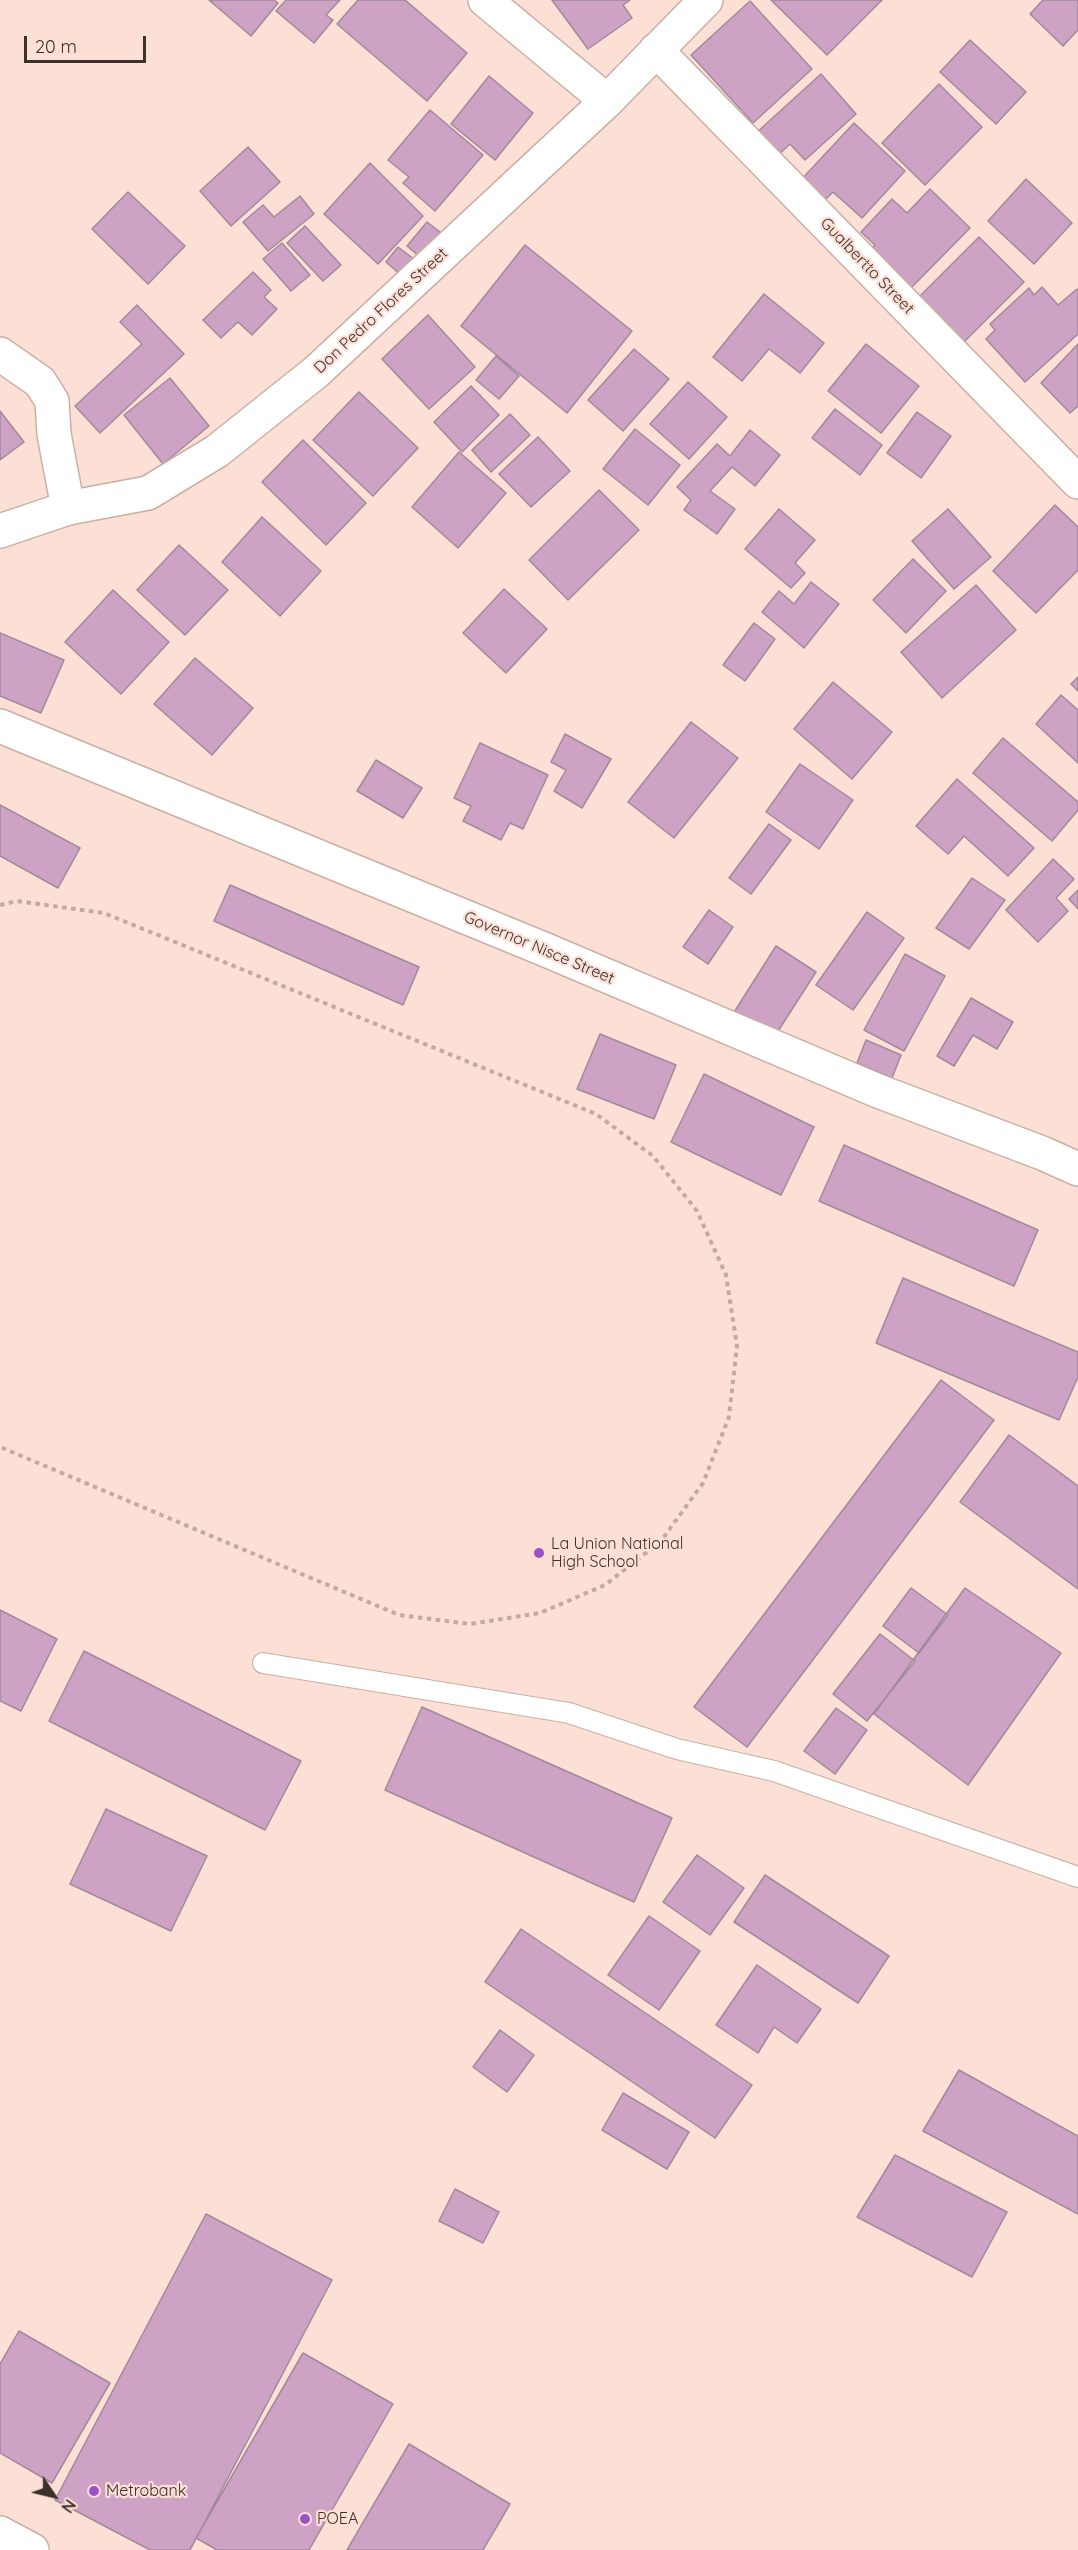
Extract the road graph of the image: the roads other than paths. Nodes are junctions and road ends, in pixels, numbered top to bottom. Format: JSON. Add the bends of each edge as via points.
{"nodes":[{"id":1,"x":485,"y":0,"type":"edge"},
{"id":2,"x":706,"y":0,"type":"edge"},
{"id":3,"x":656,"y":51,"type":"junction"},
{"id":4,"x":608,"y":101,"type":"junction"},
{"id":5,"x":0,"y":354,"type":"edge"},
{"id":6,"x":1078,"y":482,"type":"edge"},
{"id":7,"x":68,"y":508,"type":"junction"},
{"id":8,"x":0,"y":531,"type":"edge"},
{"id":9,"x":0,"y":726,"type":"edge"},
{"id":10,"x":1078,"y":1169,"type":"edge"},
{"id":11,"x":262,"y":1664,"type":"dead end"},
{"id":12,"x":1078,"y":1877,"type":"edge"},
{"id":13,"x":0,"y":2533,"type":"edge"},
{"id":14,"x":32,"y":2550,"type":"edge"}],
"edges":[{"from":1,"to":4,"type":"street"},
{"from":2,"to":3,"type":"street","name":"Don Pedro Flores Street"},
{"from":3,"to":4,"type":"street","name":"Don Pedro Flores Street"},
{"from":3,"to":6,"type":"street","name":"Gualbertto Street"},
{"from":4,"to":7,"type":"street","name":"Don Pedro Flores Street","via":[[316,372],[217,451],[148,494]]},
{"from":5,"to":7,"type":"street","via":[[40,382],[52,401]]},
{"from":7,"to":8,"type":"street","name":"Don Pedro Flores Street"},
{"from":9,"to":10,"type":"street","name":"Governor Nisce Street","via":[[878,1091]]},
{"from":11,"to":12,"type":"lane","via":[[569,1713],[677,1749],[774,1771]]},
{"from":13,"to":14,"type":"street"}]}
